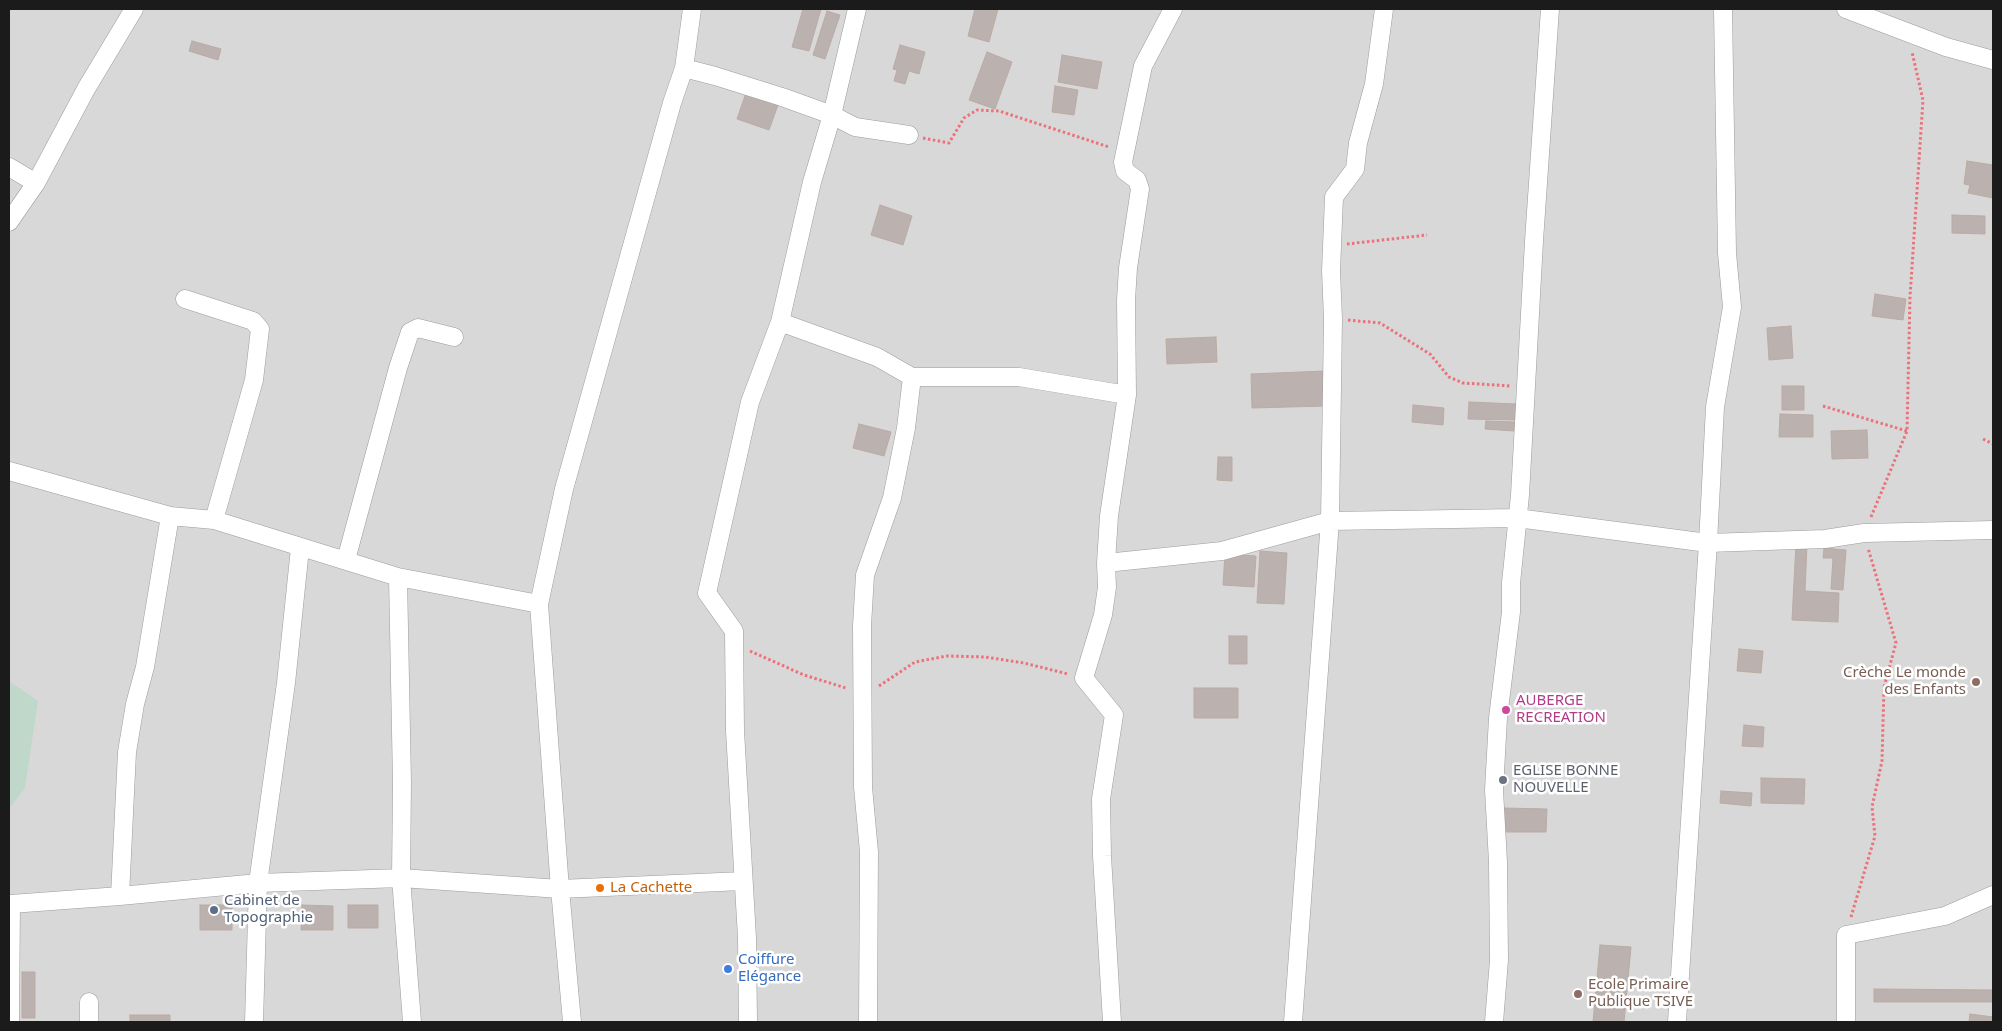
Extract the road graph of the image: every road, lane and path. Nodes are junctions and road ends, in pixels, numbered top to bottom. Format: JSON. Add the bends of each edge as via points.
{"nodes":[{"id":1,"x":134,"y":9,"type":"edge"},
{"id":2,"x":692,"y":9,"type":"edge"},
{"id":3,"x":857,"y":9,"type":"edge"},
{"id":4,"x":1173,"y":9,"type":"edge"},
{"id":5,"x":1384,"y":9,"type":"edge"},
{"id":6,"x":1550,"y":9,"type":"edge"},
{"id":7,"x":1723,"y":9,"type":"edge"},
{"id":8,"x":1846,"y":9,"type":"edge"},
{"id":9,"x":1908,"y":32,"type":"junction"},
{"id":10,"x":1993,"y":60,"type":"edge"},
{"id":11,"x":684,"y":68,"type":"junction"},
{"id":12,"x":832,"y":115,"type":"junction"},
{"id":13,"x":909,"y":134,"type":"joint"},
{"id":14,"x":1126,"y":153,"type":"junction"},
{"id":15,"x":9,"y":167,"type":"edge"},
{"id":16,"x":36,"y":183,"type":"junction"},
{"id":17,"x":9,"y":222,"type":"edge"},
{"id":18,"x":1428,"y":235,"type":"dead end"},
{"id":19,"x":1332,"y":246,"type":"junction"},
{"id":20,"x":185,"y":299,"type":"dead end"},
{"id":21,"x":1333,"y":319,"type":"junction"},
{"id":22,"x":780,"y":322,"type":"junction"},
{"id":23,"x":454,"y":337,"type":"dead end"},
{"id":24,"x":912,"y":377,"type":"junction"},
{"id":25,"x":1525,"y":387,"type":"junction"},
{"id":26,"x":1126,"y":395,"type":"junction"},
{"id":27,"x":1823,"y":406,"type":"dead end"},
{"id":28,"x":1907,"y":431,"type":"junction"},
{"id":29,"x":1983,"y":439,"type":"dead end"},
{"id":30,"x":1993,"y":444,"type":"edge"},
{"id":31,"x":9,"y":471,"type":"edge"},
{"id":32,"x":170,"y":516,"type":"junction"},
{"id":33,"x":1517,"y":518,"type":"junction"},
{"id":34,"x":214,"y":520,"type":"junction"},
{"id":35,"x":1330,"y":521,"type":"junction"},
{"id":36,"x":1993,"y":530,"type":"edge"},
{"id":37,"x":1864,"y":533,"type":"junction"},
{"id":38,"x":1708,"y":543,"type":"junction"},
{"id":39,"x":300,"y":548,"type":"junction"},
{"id":40,"x":346,"y":560,"type":"junction"},
{"id":41,"x":1106,"y":563,"type":"junction"},
{"id":42,"x":398,"y":577,"type":"junction"},
{"id":43,"x":539,"y":604,"type":"junction"},
{"id":44,"x":747,"y":650,"type":"dead end"},
{"id":45,"x":1084,"y":678,"type":"junction"},
{"id":46,"x":864,"y":695,"type":"junction"},
{"id":47,"x":401,"y":878,"type":"junction"},
{"id":48,"x":743,"y":881,"type":"junction"},
{"id":49,"x":258,"y":883,"type":"junction"},
{"id":50,"x":560,"y":889,"type":"junction"},
{"id":51,"x":1993,"y":895,"type":"edge"},
{"id":52,"x":120,"y":896,"type":"junction"},
{"id":53,"x":1846,"y":935,"type":"junction"},
{"id":54,"x":89,"y":1002,"type":"dead end"},
{"id":55,"x":10,"y":1022,"type":"edge"},
{"id":56,"x":89,"y":1022,"type":"edge"},
{"id":57,"x":254,"y":1022,"type":"edge"},
{"id":58,"x":412,"y":1022,"type":"edge"},
{"id":59,"x":572,"y":1022,"type":"edge"},
{"id":60,"x":748,"y":1022,"type":"edge"},
{"id":61,"x":868,"y":1022,"type":"edge"},
{"id":62,"x":1112,"y":1022,"type":"edge"},
{"id":63,"x":1294,"y":1022,"type":"edge"},
{"id":64,"x":1494,"y":1022,"type":"edge"},
{"id":65,"x":1677,"y":1022,"type":"edge"},
{"id":66,"x":1846,"y":1022,"type":"edge"}],
"edges":[{"from":1,"to":16,"type":"street","via":[[86,89]]},
{"from":2,"to":11,"type":"street"},
{"from":3,"to":12,"type":"street"},
{"from":4,"to":14,"type":"street","via":[[1143,66]]},
{"from":5,"to":19,"type":"street","via":[[1374,84],[1358,143],[1355,169],[1334,196]]},
{"from":6,"to":25,"type":"street"},
{"from":7,"to":38,"type":"street","via":[[1727,253],[1732,307],[1715,407]]},
{"from":8,"to":9,"type":"street"},
{"from":9,"to":10,"type":"street"},
{"from":9,"to":28,"type":"path","via":[[1923,100],[1910,297]]},
{"from":11,"to":12,"type":"street"},
{"from":11,"to":43,"type":"street","via":[[564,488]]},
{"from":12,"to":13,"type":"street","via":[[855,127]]},
{"from":12,"to":22,"type":"street","via":[[812,182]]},
{"from":13,"to":14,"type":"path","via":[[949,143],[964,118],[976,110],[999,111]]},
{"from":14,"to":26,"type":"street","via":[[1123,166],[1137,180],[1140,189],[1128,268]]},
{"from":15,"to":16,"type":"street"},
{"from":16,"to":17,"type":"street"},
{"from":18,"to":19,"type":"path"},
{"from":19,"to":21,"type":"street"},
{"from":20,"to":34,"type":"street","via":[[253,321],[260,329],[254,380]]},
{"from":21,"to":25,"type":"path","via":[[1380,323],[1430,354],[1449,377],[1463,383]]},
{"from":21,"to":35,"type":"street"},
{"from":22,"to":24,"type":"street","via":[[877,357]]},
{"from":22,"to":48,"type":"street","via":[[750,402],[707,593],[734,631],[735,731]]},
{"from":23,"to":40,"type":"street","via":[[418,328],[410,332]]},
{"from":24,"to":26,"type":"street","via":[[1019,377]]},
{"from":24,"to":46,"type":"street","via":[[892,498],[865,575],[862,626]]},
{"from":25,"to":33,"type":"street"},
{"from":26,"to":41,"type":"street","via":[[1109,516]]},
{"from":27,"to":28,"type":"path"},
{"from":28,"to":37,"type":"path"},
{"from":29,"to":30,"type":"path"},
{"from":31,"to":32,"type":"street"},
{"from":32,"to":34,"type":"street"},
{"from":32,"to":52,"type":"street","via":[[127,752]]},
{"from":33,"to":35,"type":"street"},
{"from":33,"to":38,"type":"street"},
{"from":33,"to":64,"type":"street","via":[[1494,790],[1498,862]]},
{"from":34,"to":39,"type":"street"},
{"from":35,"to":41,"type":"street","via":[[1222,550]]},
{"from":35,"to":63,"type":"street"},
{"from":36,"to":37,"type":"street"},
{"from":37,"to":38,"type":"street"},
{"from":37,"to":53,"type":"path","via":[[1896,643],[1884,687],[1882,761],[1872,806],[1875,836]]},
{"from":38,"to":65,"type":"street"},
{"from":39,"to":40,"type":"street"},
{"from":39,"to":49,"type":"street","via":[[286,683]]},
{"from":40,"to":42,"type":"street"},
{"from":41,"to":45,"type":"street","via":[[1108,588],[1103,615]]},
{"from":42,"to":43,"type":"street"},
{"from":42,"to":47,"type":"street"},
{"from":43,"to":50,"type":"street"},
{"from":44,"to":46,"type":"path","via":[[804,675]]},
{"from":45,"to":46,"type":"path","via":[[1024,663],[947,656],[915,662]]},
{"from":45,"to":62,"type":"street","via":[[1114,715],[1101,799]]},
{"from":46,"to":61,"type":"street","via":[[863,786],[869,852]]},
{"from":47,"to":49,"type":"street"},
{"from":47,"to":50,"type":"street"},
{"from":47,"to":58,"type":"street"},
{"from":48,"to":50,"type":"street"},
{"from":48,"to":60,"type":"street"},
{"from":49,"to":52,"type":"street"},
{"from":49,"to":57,"type":"street"},
{"from":50,"to":59,"type":"street"},
{"from":51,"to":53,"type":"street","via":[[1945,916]]},
{"from":52,"to":55,"type":"street","via":[[11,904]]},
{"from":53,"to":66,"type":"street"},
{"from":54,"to":56,"type":"street"}]}
